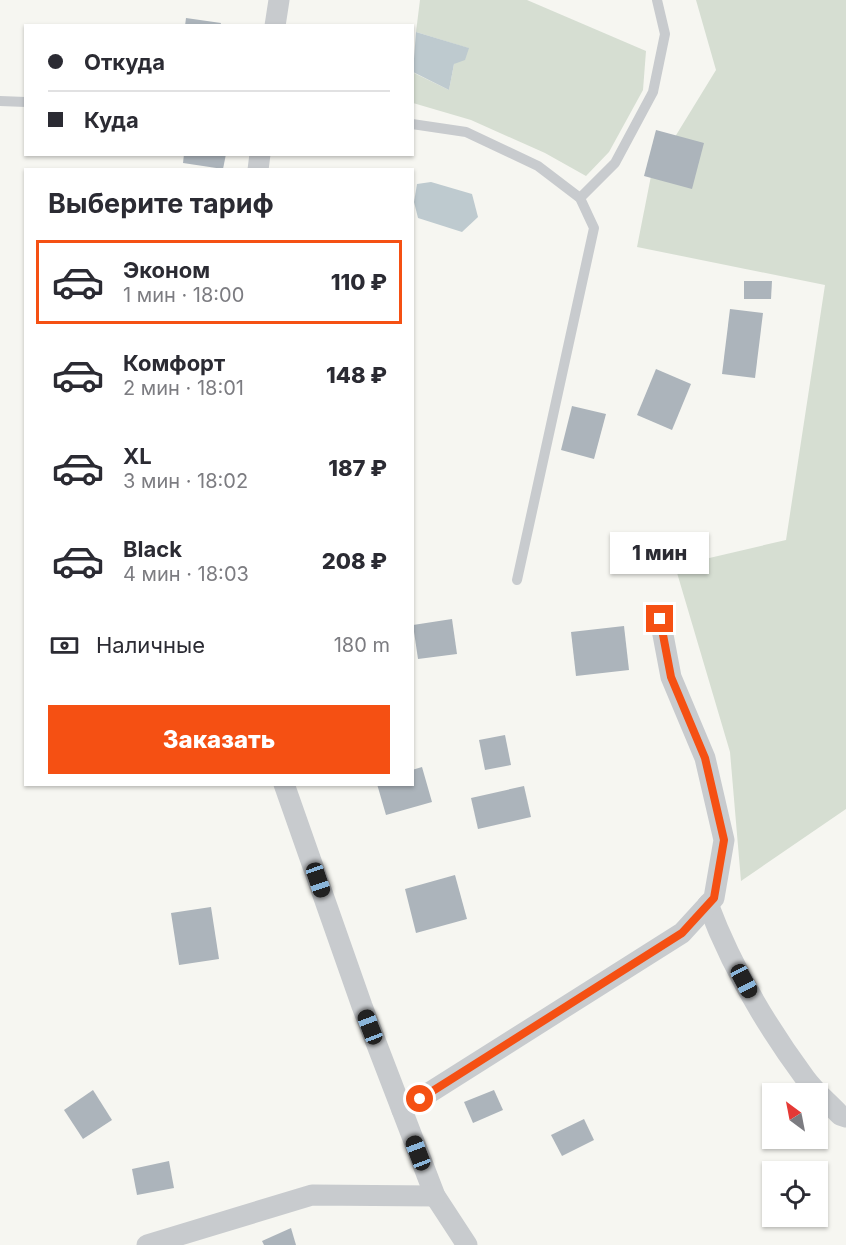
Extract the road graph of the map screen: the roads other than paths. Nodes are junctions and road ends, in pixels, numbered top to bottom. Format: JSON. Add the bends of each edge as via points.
{"nodes":[{"id":1,"x":279,"y":0,"type":"edge"},
{"id":2,"x":657,"y":0,"type":"edge"},
{"id":3,"x":275,"y":24,"type":"edge"},
{"id":4,"x":0,"y":101,"type":"edge"},
{"id":5,"x":24,"y":102,"type":"edge"},
{"id":6,"x":414,"y":124,"type":"edge"},
{"id":7,"x":580,"y":198,"type":"junction"},
{"id":8,"x":517,"y":580,"type":"dead end"},
{"id":9,"x":660,"y":619,"type":"dead end"},
{"id":10,"x":285,"y":786,"type":"edge"},
{"id":11,"x":708,"y":904,"type":"junction"},
{"id":12,"x":402,"y":1110,"type":"junction"},
{"id":13,"x":846,"y":1117,"type":"edge"},
{"id":14,"x":435,"y":1196,"type":"junction"},
{"id":15,"x":147,"y":1245,"type":"edge"},
{"id":16,"x":466,"y":1245,"type":"edge"}],
"edges":[{"from":1,"to":3,"type":"street"},
{"from":2,"to":7,"type":"lane","via":[[665,34],[653,92],[615,163]]},
{"from":4,"to":5,"type":"lane"},
{"from":6,"to":7,"type":"lane","via":[[466,132],[538,166]]},
{"from":7,"to":8,"type":"lane","via":[[594,228]]},
{"from":9,"to":11,"type":"street","via":[[671,677],[705,758],[724,840],[714,898]]},
{"from":10,"to":12,"type":"street"},
{"from":11,"to":12,"type":"street","via":[[682,933]]},
{"from":11,"to":13,"type":"street","via":[[721,938],[761,1011],[806,1080]]},
{"from":12,"to":14,"type":"street"},
{"from":14,"to":15,"type":"street","via":[[312,1195]]},
{"from":14,"to":16,"type":"street"}]}
